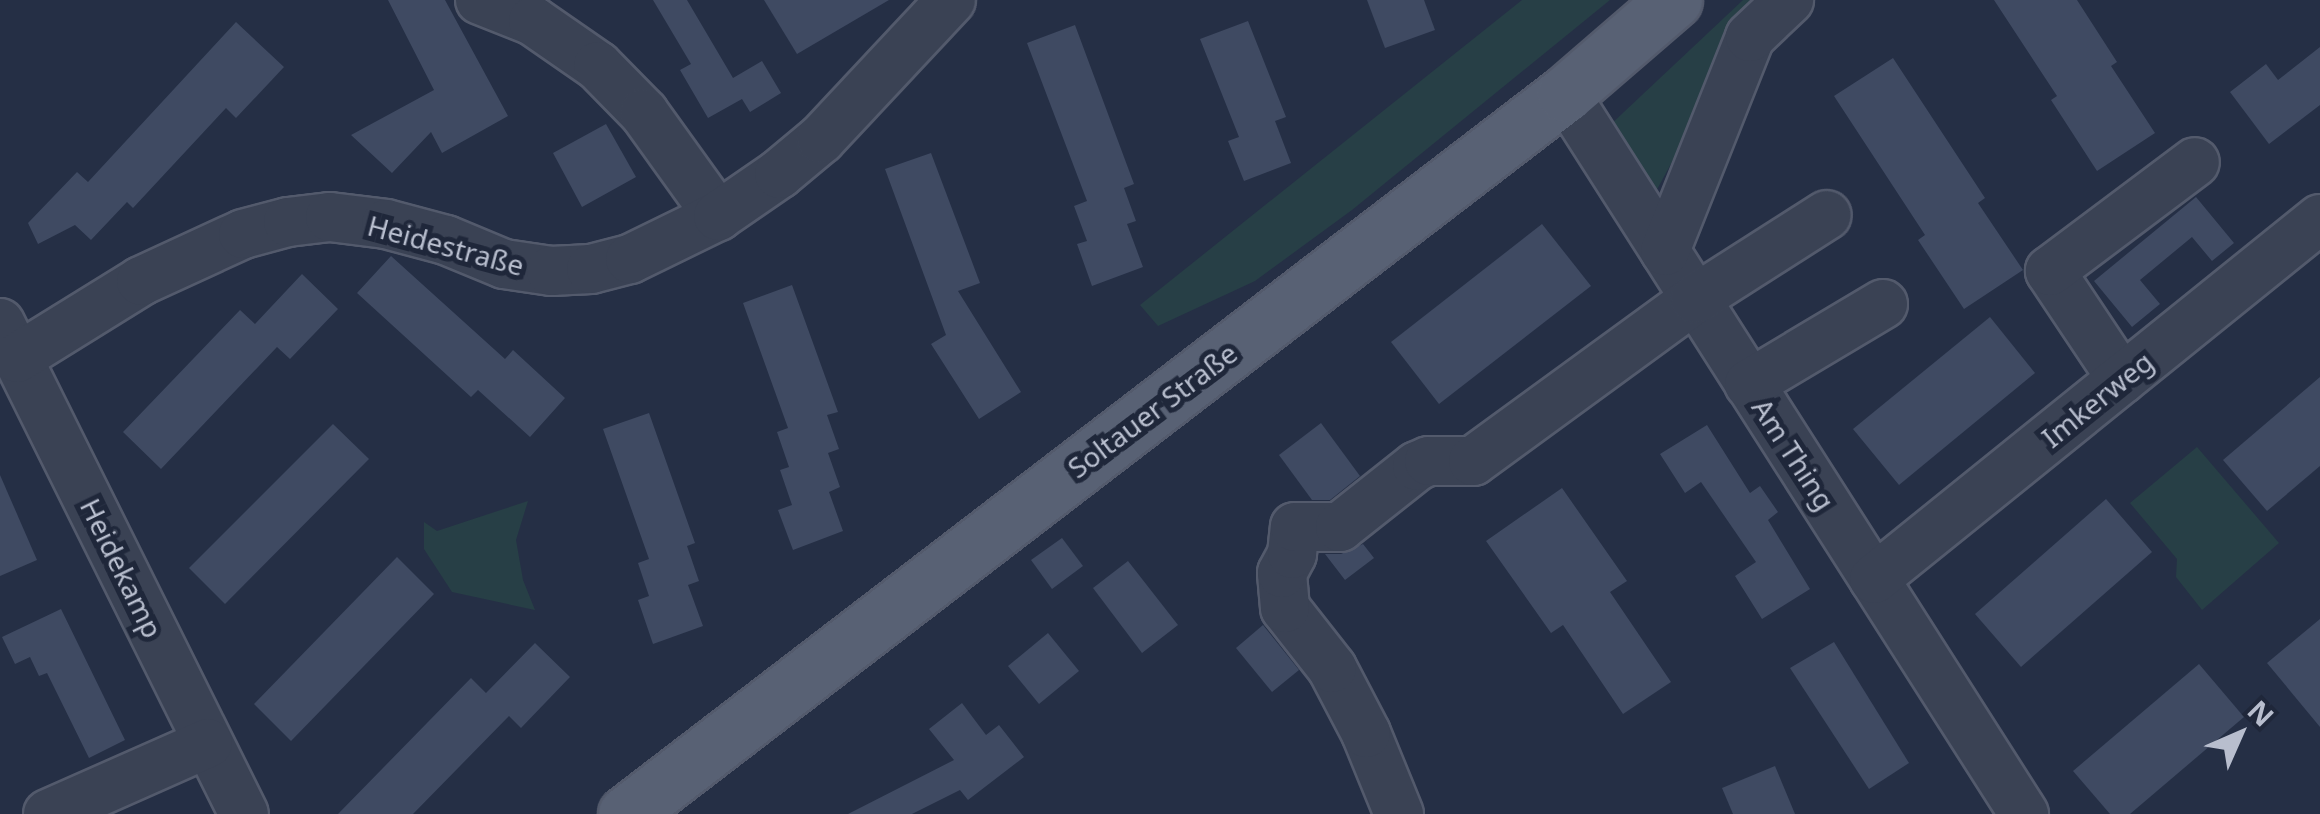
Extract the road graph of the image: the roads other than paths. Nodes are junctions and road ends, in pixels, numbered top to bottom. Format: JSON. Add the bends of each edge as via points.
{"nodes":[{"id":1,"x":480,"y":0,"type":"edge"},
{"id":2,"x":951,"y":0,"type":"edge"},
{"id":3,"x":1674,"y":0,"type":"edge"},
{"id":4,"x":1789,"y":0,"type":"edge"},
{"id":5,"x":1565,"y":94,"type":"junction"},
{"id":6,"x":2195,"y":162,"type":"dead end"},
{"id":7,"x":1827,"y":215,"type":"dead end"},
{"id":8,"x":718,"y":216,"type":"junction"},
{"id":9,"x":2320,"y":219,"type":"edge"},
{"id":10,"x":1665,"y":251,"type":"junction"},
{"id":11,"x":1695,"y":298,"type":"junction"},
{"id":12,"x":1884,"y":304,"type":"dead end"},
{"id":13,"x":9,"y":340,"type":"edge"},
{"id":14,"x":2122,"y":380,"type":"junction"},
{"id":15,"x":1749,"y":384,"type":"junction"},
{"id":16,"x":1874,"y":579,"type":"junction"},
{"id":17,"x":208,"y":743,"type":"junction"},
{"id":18,"x":2005,"y":809,"type":"edge"},
{"id":19,"x":48,"y":814,"type":"edge"},
{"id":20,"x":244,"y":814,"type":"edge"},
{"id":21,"x":626,"y":814,"type":"edge"},
{"id":22,"x":1398,"y":814,"type":"edge"}],
"edges":[{"from":1,"to":8,"type":"street","via":[[532,21],[598,66],[644,113]]},
{"from":2,"to":8,"type":"street","name":"Heidestraße","via":[[822,138]]},
{"from":3,"to":5,"type":"main road","name":"Soltauer Straße"},
{"from":4,"to":10,"type":"street","via":[[1750,37]]},
{"from":5,"to":10,"type":"street","name":"Am Thing"},
{"from":5,"to":21,"type":"main road","name":"Soltauer Straße"},
{"from":6,"to":14,"type":"street","via":[[2050,271]]},
{"from":7,"to":11,"type":"street"},
{"from":8,"to":13,"type":"street","name":"Heidestraße","via":[[630,259],[551,272],[504,264],[386,224],[330,216],[288,222],[244,234]]},
{"from":9,"to":14,"type":"street","name":"Imkerweg"},
{"from":10,"to":11,"type":"street","name":"Am Thing"},
{"from":11,"to":15,"type":"street","name":"Am Thing"},
{"from":11,"to":22,"type":"street","via":[[1474,462],[1429,461],[1340,527],[1295,527],[1282,574],[1285,608],[1348,697]]},
{"from":12,"to":15,"type":"street"},
{"from":13,"to":17,"type":"street","name":"Heidekamp"},
{"from":14,"to":16,"type":"street","name":"Imkerweg"},
{"from":15,"to":16,"type":"street","name":"Am Thing"},
{"from":16,"to":18,"type":"street","name":"Am Thing"},
{"from":17,"to":19,"type":"street"},
{"from":17,"to":20,"type":"street","name":"Heidekamp"}]}
